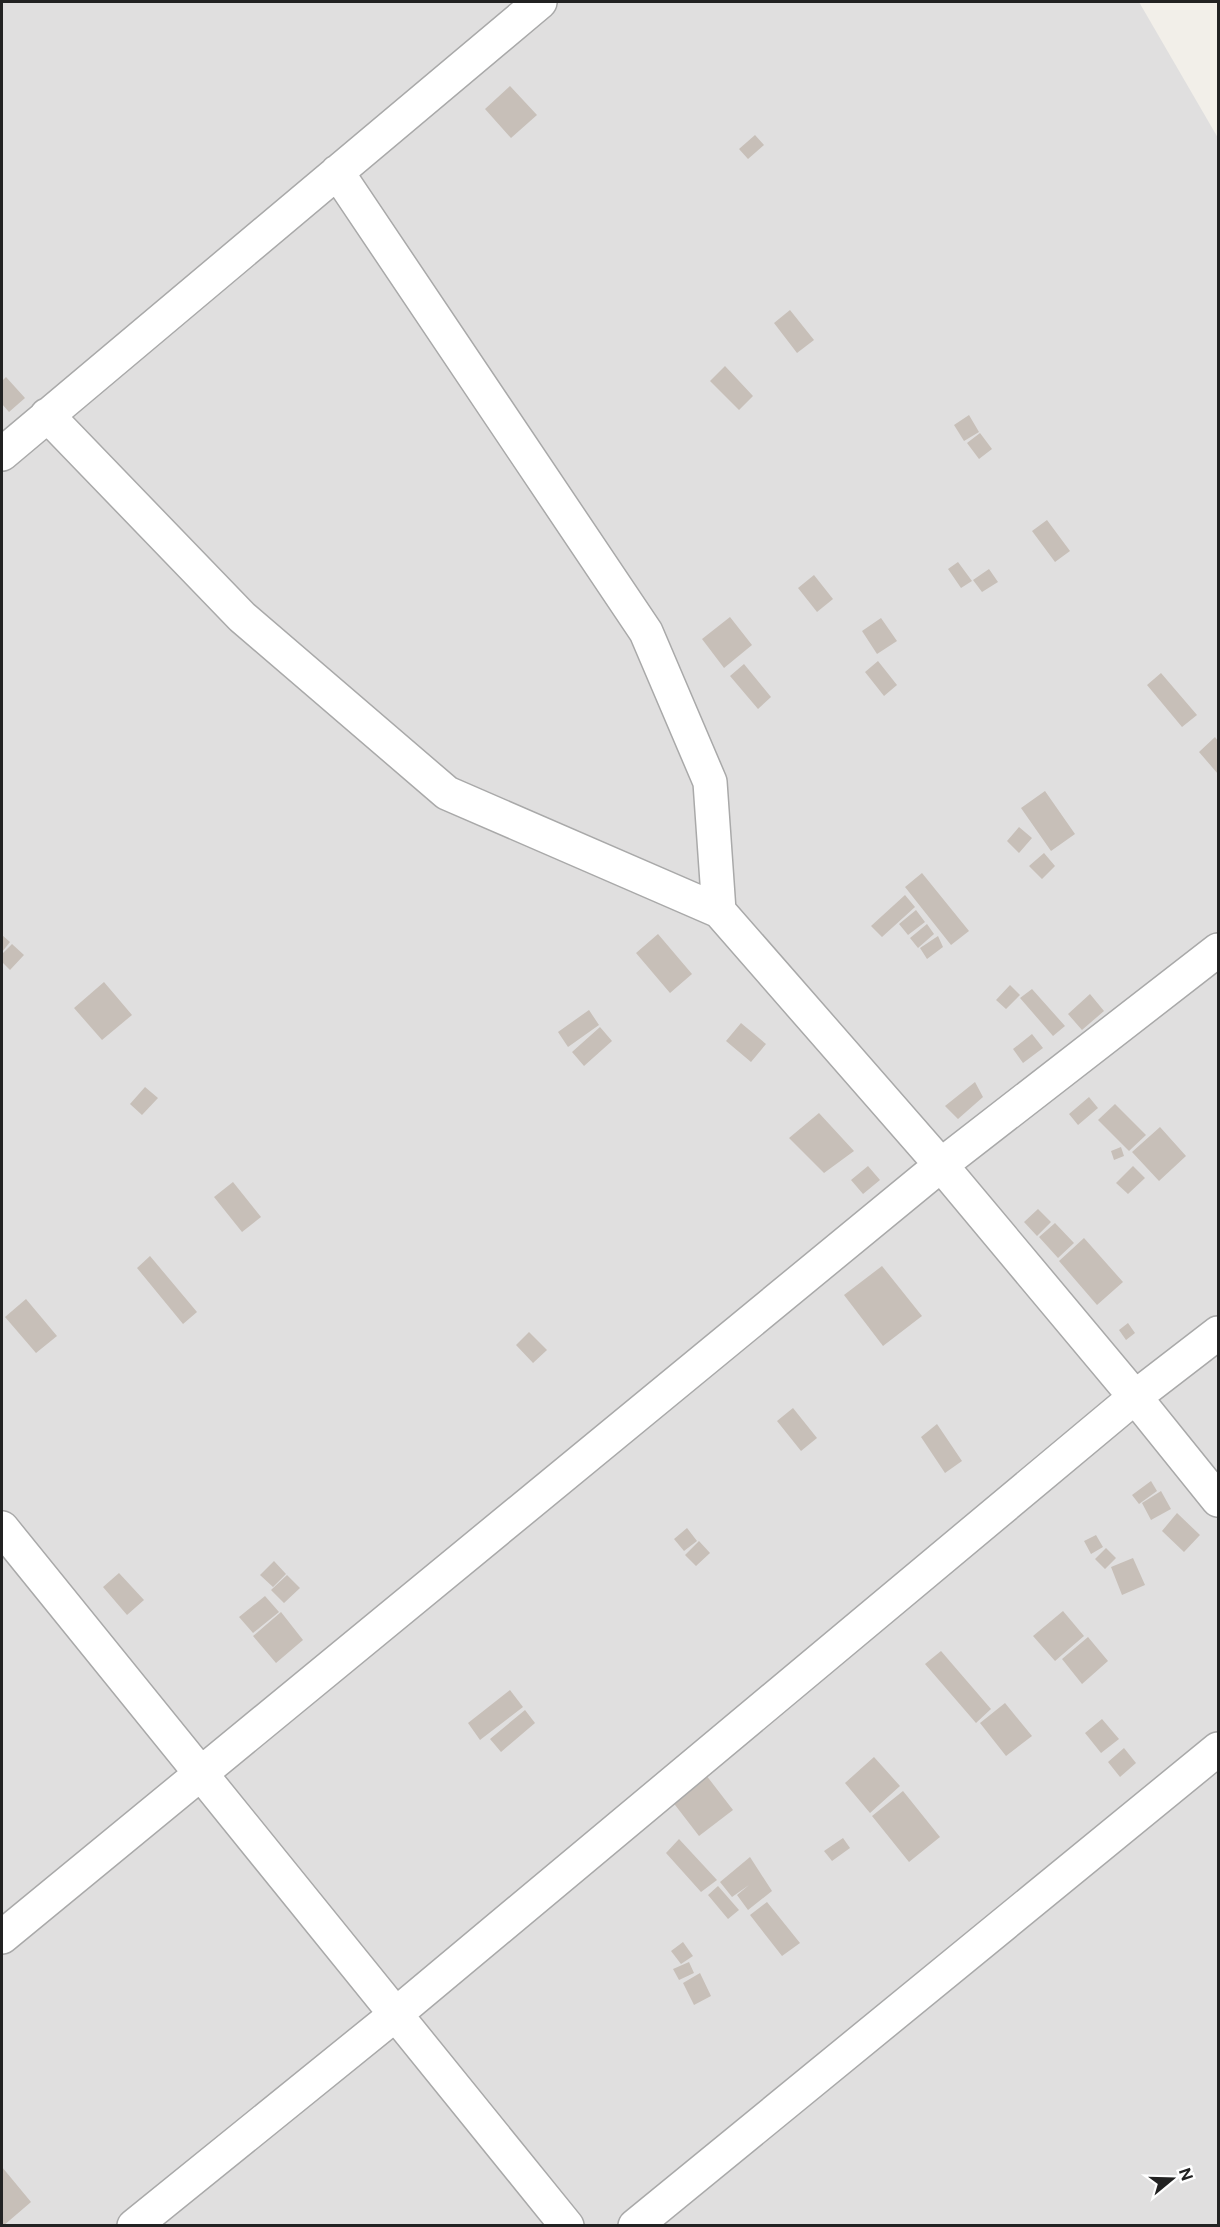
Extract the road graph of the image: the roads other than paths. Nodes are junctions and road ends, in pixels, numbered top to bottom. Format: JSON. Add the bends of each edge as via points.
{"nodes":[{"id":1,"x":540,"y":2,"type":"edge"},
{"id":2,"x":337,"y":172,"type":"junction"},
{"id":3,"x":47,"y":415,"type":"junction"},
{"id":4,"x":2,"y":453,"type":"edge"},
{"id":5,"x":719,"y":911,"type":"junction"},
{"id":6,"x":1218,"y":950,"type":"edge"},
{"id":7,"x":941,"y":1166,"type":"junction"},
{"id":8,"x":1218,"y":1333,"type":"edge"},
{"id":9,"x":1136,"y":1396,"type":"junction"},
{"id":10,"x":1218,"y":1500,"type":"edge"},
{"id":11,"x":2,"y":1527,"type":"edge"},
{"id":12,"x":1218,"y":1749,"type":"edge"},
{"id":13,"x":201,"y":1774,"type":"junction"},
{"id":14,"x":2,"y":1937,"type":"edge"},
{"id":15,"x":396,"y":2014,"type":"junction"},
{"id":16,"x":134,"y":2226,"type":"edge"},
{"id":17,"x":567,"y":2226,"type":"edge"},
{"id":18,"x":635,"y":2226,"type":"edge"}],
"edges":[{"from":1,"to":2,"type":"street"},
{"from":2,"to":3,"type":"street"},
{"from":2,"to":5,"type":"street","via":[[646,632],[710,782]]},
{"from":3,"to":4,"type":"street"},
{"from":3,"to":5,"type":"street","via":[[242,617],[447,793]]},
{"from":5,"to":7,"type":"street"},
{"from":6,"to":7,"type":"street"},
{"from":7,"to":9,"type":"street"},
{"from":7,"to":13,"type":"street"},
{"from":8,"to":9,"type":"street"},
{"from":9,"to":10,"type":"street"},
{"from":9,"to":15,"type":"street"},
{"from":11,"to":13,"type":"street"},
{"from":12,"to":18,"type":"street"},
{"from":13,"to":14,"type":"street"},
{"from":13,"to":15,"type":"street"},
{"from":15,"to":16,"type":"street"},
{"from":15,"to":17,"type":"street"}]}
